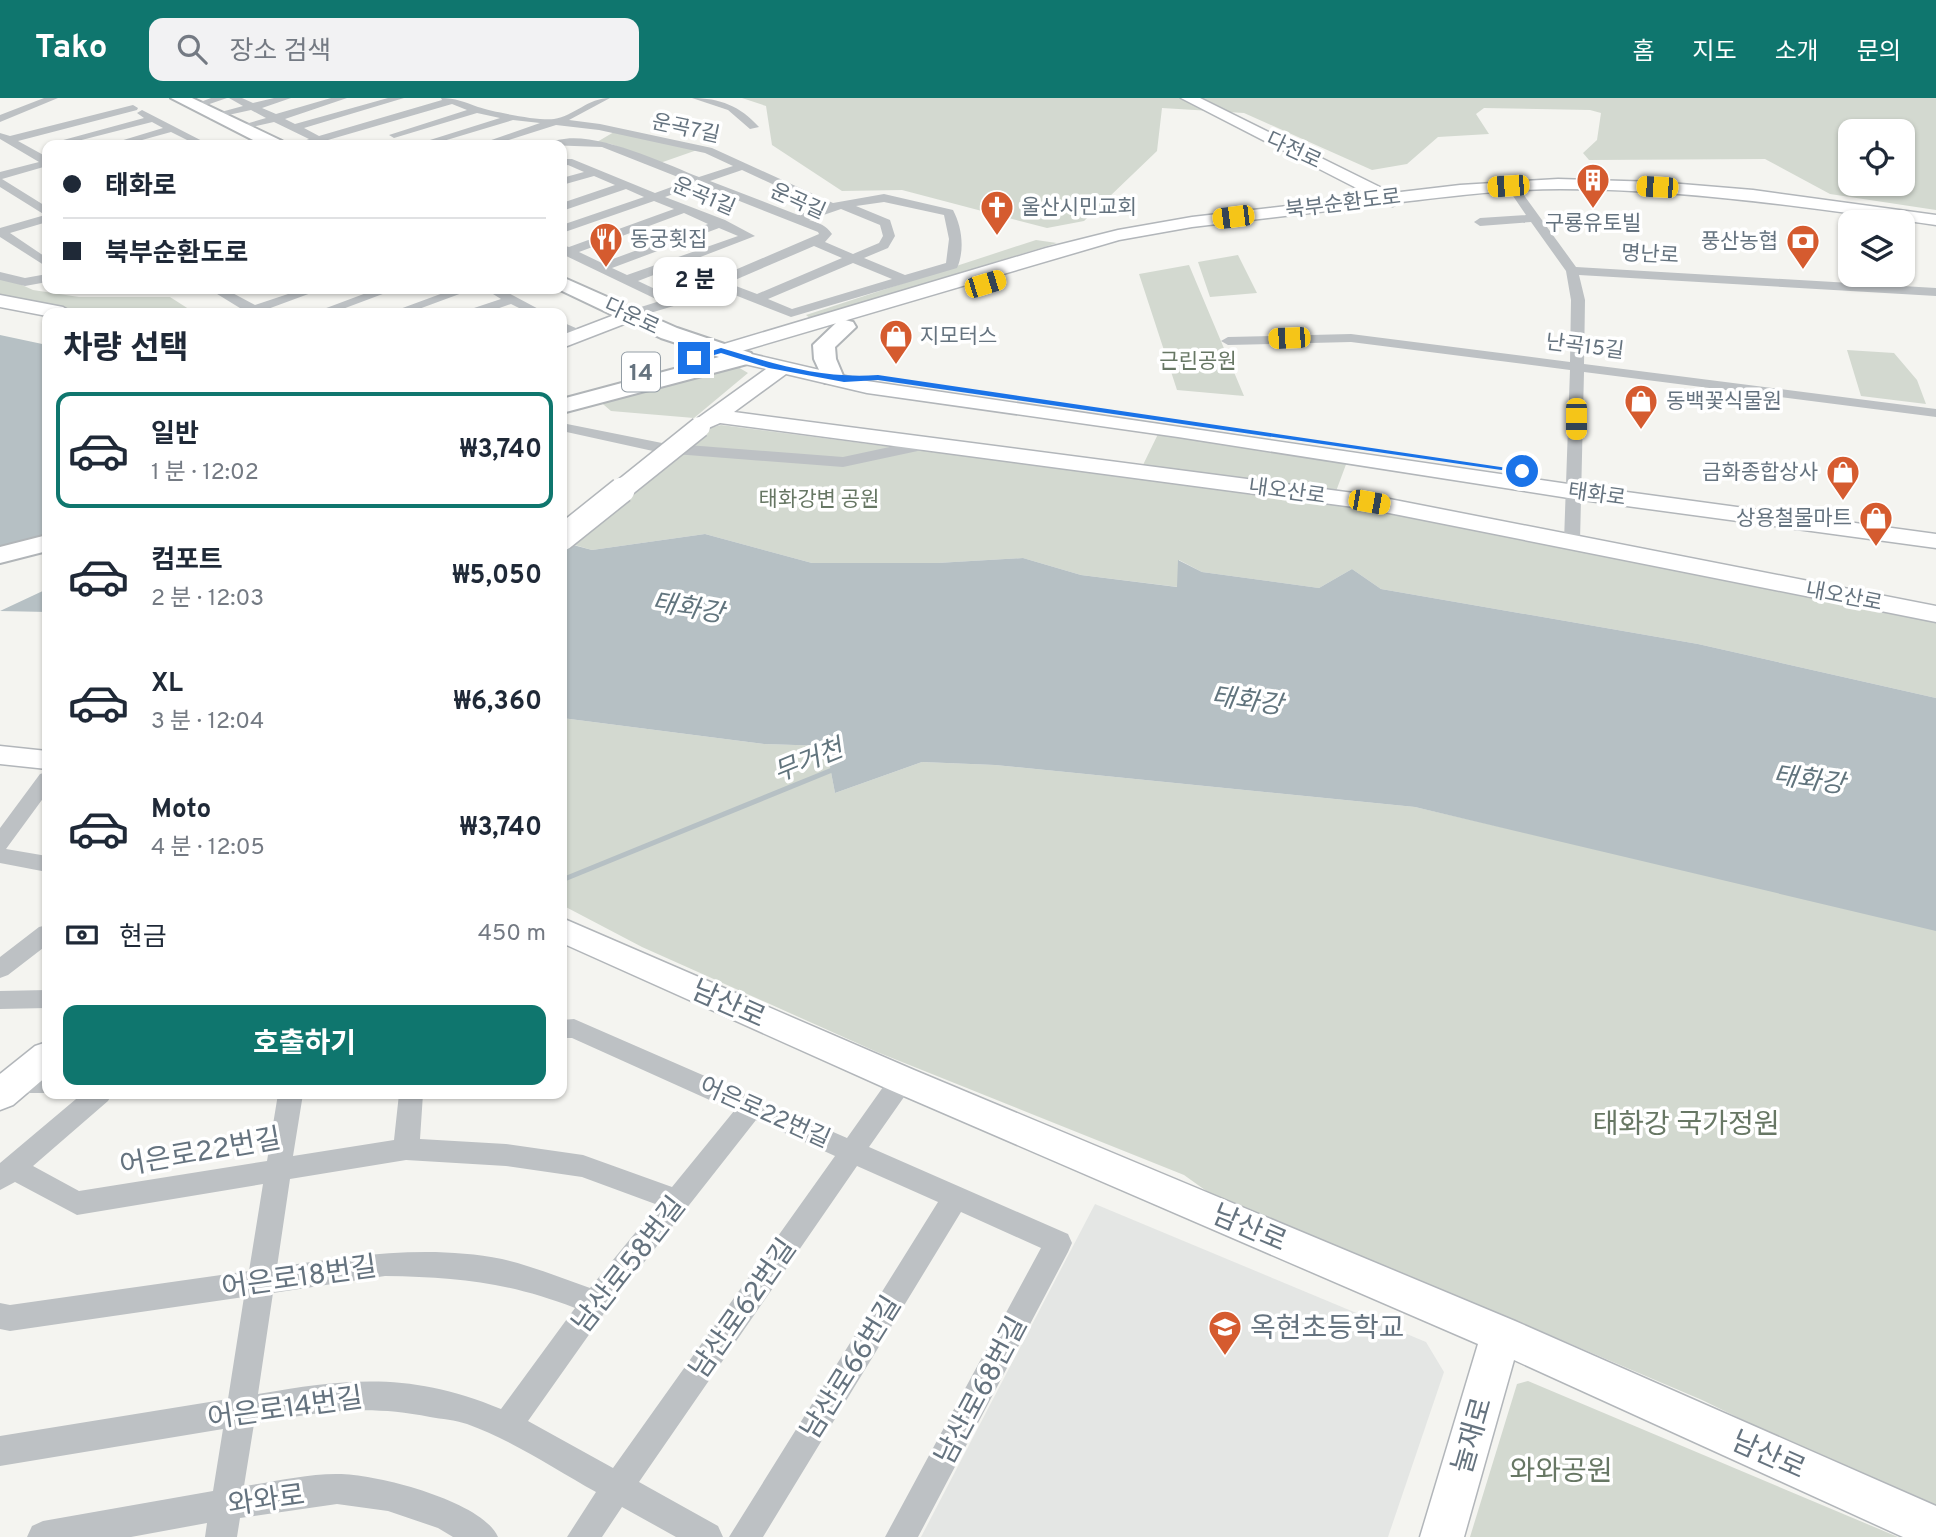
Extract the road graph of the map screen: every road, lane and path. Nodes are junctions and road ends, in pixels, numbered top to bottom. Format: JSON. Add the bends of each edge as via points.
{"nodes":[{"id":1,"x":53,"y":98,"type":"edge"},
{"id":2,"x":222,"y":98,"type":"edge"},
{"id":3,"x":234,"y":98,"type":"edge"},
{"id":4,"x":286,"y":98,"type":"edge"},
{"id":5,"x":342,"y":98,"type":"edge"},
{"id":6,"x":399,"y":98,"type":"edge"},
{"id":7,"x":605,"y":98,"type":"edge"},
{"id":8,"x":697,"y":98,"type":"edge"},
{"id":9,"x":1188,"y":98,"type":"edge"},
{"id":10,"x":448,"y":99,"type":"edge"},
{"id":11,"x":187,"y":102,"type":"edge"},
{"id":12,"x":130,"y":103,"type":"edge"},
{"id":13,"x":252,"y":107,"type":"junction"},
{"id":14,"x":477,"y":110,"type":"junction"},
{"id":15,"x":214,"y":117,"type":"junction"},
{"id":16,"x":274,"y":117,"type":"junction"},
{"id":17,"x":512,"y":117,"type":"junction"},
{"id":18,"x":0,"y":119,"type":"edge"},
{"id":19,"x":153,"y":119,"type":"junction"},
{"id":20,"x":559,"y":121,"type":"junction"},
{"id":21,"x":368,"y":125,"type":"junction"},
{"id":22,"x":296,"y":127,"type":"junction"},
{"id":23,"x":754,"y":127,"type":"dead end"},
{"id":24,"x":172,"y":128,"type":"junction"},
{"id":25,"x":239,"y":129,"type":"junction"},
{"id":26,"x":394,"y":135,"type":"junction"},
{"id":27,"x":4,"y":138,"type":"edge"},
{"id":28,"x":318,"y":139,"type":"junction"},
{"id":29,"x":71,"y":140,"type":"edge"},
{"id":30,"x":130,"y":140,"type":"edge"},
{"id":31,"x":194,"y":140,"type":"edge"},
{"id":32,"x":264,"y":140,"type":"edge"},
{"id":33,"x":315,"y":140,"type":"edge"},
{"id":34,"x":404,"y":140,"type":"edge"},
{"id":35,"x":436,"y":140,"type":"edge"},
{"id":36,"x":498,"y":140,"type":"edge"},
{"id":37,"x":567,"y":142,"type":"edge"},
{"id":38,"x":42,"y":148,"type":"edge"},
{"id":39,"x":28,"y":151,"type":"junction"},
{"id":40,"x":42,"y":160,"type":"edge"},
{"id":41,"x":567,"y":161,"type":"edge"},
{"id":42,"x":42,"y":164,"type":"edge"},
{"id":43,"x":745,"y":165,"type":"junction"},
{"id":44,"x":594,"y":172,"type":"junction"},
{"id":45,"x":0,"y":176,"type":"edge"},
{"id":46,"x":567,"y":180,"type":"edge"},
{"id":47,"x":701,"y":181,"type":"junction"},
{"id":48,"x":0,"y":182,"type":"edge"},
{"id":49,"x":626,"y":185,"type":"junction"},
{"id":50,"x":1517,"y":193,"type":"junction"},
{"id":51,"x":656,"y":197,"type":"junction"},
{"id":52,"x":1393,"y":202,"type":"junction"},
{"id":53,"x":567,"y":205,"type":"edge"},
{"id":54,"x":837,"y":206,"type":"junction"},
{"id":55,"x":42,"y":209,"type":"edge"},
{"id":56,"x":685,"y":209,"type":"junction"},
{"id":57,"x":1838,"y":213,"type":"edge"},
{"id":58,"x":1535,"y":218,"type":"junction"},
{"id":59,"x":42,"y":219,"type":"edge"},
{"id":60,"x":797,"y":220,"type":"junction"},
{"id":61,"x":1936,"y":220,"type":"edge"},
{"id":62,"x":1479,"y":222,"type":"dead end"},
{"id":63,"x":722,"y":223,"type":"junction"},
{"id":64,"x":1915,"y":225,"type":"edge"},
{"id":65,"x":567,"y":227,"type":"edge"},
{"id":66,"x":1936,"y":229,"type":"edge"},
{"id":67,"x":0,"y":232,"type":"edge"},
{"id":68,"x":814,"y":242,"type":"junction"},
{"id":69,"x":567,"y":250,"type":"edge"},
{"id":70,"x":567,"y":252,"type":"edge"},
{"id":71,"x":855,"y":259,"type":"junction"},
{"id":72,"x":42,"y":260,"type":"edge"},
{"id":73,"x":601,"y":268,"type":"junction"},
{"id":74,"x":1572,"y":271,"type":"junction"},
{"id":75,"x":0,"y":276,"type":"edge"},
{"id":76,"x":42,"y":279,"type":"edge"},
{"id":77,"x":904,"y":279,"type":"junction"},
{"id":78,"x":627,"y":280,"type":"junction"},
{"id":79,"x":717,"y":283,"type":"junction"},
{"id":80,"x":567,"y":285,"type":"edge"},
{"id":81,"x":1936,"y":292,"type":"edge"},
{"id":82,"x":226,"y":294,"type":"edge"},
{"id":83,"x":302,"y":294,"type":"edge"},
{"id":84,"x":375,"y":294,"type":"edge"},
{"id":85,"x":452,"y":294,"type":"edge"},
{"id":86,"x":502,"y":294,"type":"edge"},
{"id":87,"x":513,"y":299,"type":"junction"},
{"id":88,"x":757,"y":299,"type":"junction"},
{"id":89,"x":0,"y":301,"type":"edge"},
{"id":90,"x":672,"y":302,"type":"junction"},
{"id":91,"x":250,"y":308,"type":"edge"},
{"id":92,"x":267,"y":308,"type":"edge"},
{"id":93,"x":334,"y":308,"type":"edge"},
{"id":94,"x":411,"y":308,"type":"edge"},
{"id":95,"x":487,"y":308,"type":"edge"},
{"id":96,"x":530,"y":308,"type":"edge"},
{"id":97,"x":42,"y":309,"type":"edge"},
{"id":98,"x":630,"y":315,"type":"junction"},
{"id":99,"x":845,"y":327,"type":"junction"},
{"id":100,"x":571,"y":339,"type":"edge"},
{"id":101,"x":1228,"y":341,"type":"dead end"},
{"id":102,"x":743,"y":358,"type":"junction"},
{"id":103,"x":715,"y":359,"type":"junction"},
{"id":104,"x":1577,"y":366,"type":"junction"},
{"id":105,"x":775,"y":367,"type":"junction"},
{"id":106,"x":839,"y":379,"type":"junction"},
{"id":107,"x":567,"y":406,"type":"edge"},
{"id":108,"x":567,"y":410,"type":"edge"},
{"id":109,"x":1936,"y":413,"type":"edge"},
{"id":110,"x":707,"y":421,"type":"junction"},
{"id":111,"x":926,"y":444,"type":"junction"},
{"id":112,"x":1575,"y":485,"type":"junction"},
{"id":113,"x":42,"y":528,"type":"edge"},
{"id":114,"x":1936,"y":529,"type":"edge"},
{"id":115,"x":567,"y":534,"type":"edge"},
{"id":116,"x":0,"y":540,"type":"edge"},
{"id":117,"x":1572,"y":541,"type":"junction"},
{"id":118,"x":1936,"y":541,"type":"edge"},
{"id":119,"x":42,"y":544,"type":"edge"},
{"id":120,"x":0,"y":555,"type":"edge"},
{"id":121,"x":1936,"y":614,"type":"edge"},
{"id":122,"x":0,"y":740,"type":"edge"},
{"id":123,"x":42,"y":744,"type":"edge"},
{"id":124,"x":0,"y":757,"type":"edge"},
{"id":125,"x":42,"y":761,"type":"edge"},
{"id":126,"x":42,"y":786,"type":"edge"},
{"id":127,"x":0,"y":843,"type":"edge"},
{"id":128,"x":0,"y":855,"type":"edge"},
{"id":129,"x":42,"y":863,"type":"edge"},
{"id":130,"x":567,"y":932,"type":"edge"},
{"id":131,"x":42,"y":937,"type":"edge"},
{"id":132,"x":0,"y":970,"type":"edge"},
{"id":133,"x":42,"y":999,"type":"edge"},
{"id":134,"x":0,"y":1000,"type":"edge"},
{"id":135,"x":567,"y":1029,"type":"edge"},
{"id":136,"x":902,"y":1080,"type":"junction"},
{"id":137,"x":93,"y":1099,"type":"edge"},
{"id":138,"x":289,"y":1099,"type":"edge"},
{"id":139,"x":411,"y":1099,"type":"edge"},
{"id":140,"x":753,"y":1106,"type":"junction"},
{"id":141,"x":406,"y":1149,"type":"junction"},
{"id":142,"x":852,"y":1151,"type":"junction"},
{"id":143,"x":279,"y":1169,"type":"junction"},
{"id":144,"x":6,"y":1173,"type":"edge"},
{"id":145,"x":956,"y":1197,"type":"junction"},
{"id":146,"x":676,"y":1200,"type":"junction"},
{"id":147,"x":1058,"y":1243,"type":"joint"},
{"id":148,"x":263,"y":1281,"type":"junction"},
{"id":149,"x":595,"y":1303,"type":"junction"},
{"id":150,"x":0,"y":1316,"type":"edge"},
{"id":151,"x":1501,"y":1334,"type":"junction"},
{"id":152,"x":241,"y":1411,"type":"junction"},
{"id":153,"x":507,"y":1426,"type":"junction"},
{"id":154,"x":0,"y":1451,"type":"edge"},
{"id":155,"x":618,"y":1487,"type":"junction"},
{"id":156,"x":228,"y":1504,"type":"junction"},
{"id":157,"x":1936,"y":1529,"type":"edge"},
{"id":158,"x":43,"y":1537,"type":"edge"},
{"id":159,"x":221,"y":1537,"type":"edge"},
{"id":160,"x":482,"y":1537,"type":"edge"},
{"id":161,"x":583,"y":1537,"type":"edge"},
{"id":162,"x":707,"y":1537,"type":"edge"},
{"id":163,"x":745,"y":1537,"type":"edge"},
{"id":164,"x":901,"y":1537,"type":"edge"},
{"id":165,"x":1442,"y":1537,"type":"edge"}],
"edges":[{"from":1,"to":18,"type":"street"},
{"from":2,"to":11,"type":"street"},
{"from":3,"to":13,"type":"street"},
{"from":4,"to":13,"type":"street"},
{"from":5,"to":16,"type":"street"},
{"from":6,"to":22,"type":"street"},
{"from":7,"to":20,"type":"street"},
{"from":8,"to":23,"type":"street","via":[[732,108]]},
{"from":9,"to":52,"type":"main road","name":"다전로"},
{"from":10,"to":14,"type":"street","name":"운곡7길"},
{"from":10,"to":21,"type":"street"},
{"from":11,"to":15,"type":"main road"},
{"from":12,"to":19,"type":"street"},
{"from":12,"to":27,"type":"street"},
{"from":13,"to":15,"type":"street"},
{"from":13,"to":16,"type":"street"},
{"from":14,"to":17,"type":"street","name":"운곡7길"},
{"from":14,"to":26,"type":"street"},
{"from":15,"to":25,"type":"main road"},
{"from":16,"to":22,"type":"street"},
{"from":16,"to":25,"type":"street"},
{"from":17,"to":20,"type":"street","name":"운곡7길"},
{"from":17,"to":35,"type":"street"},
{"from":19,"to":24,"type":"street"},
{"from":19,"to":29,"type":"street"},
{"from":20,"to":36,"type":"street"},
{"from":20,"to":43,"type":"street","name":"운곡7길","via":[[708,150]]},
{"from":21,"to":26,"type":"street"},
{"from":21,"to":28,"type":"street"},
{"from":22,"to":28,"type":"street"},
{"from":24,"to":30,"type":"street"},
{"from":24,"to":31,"type":"street"},
{"from":25,"to":32,"type":"main road"},
{"from":26,"to":34,"type":"street"},
{"from":27,"to":39,"type":"street"},
{"from":28,"to":33,"type":"street"},
{"from":37,"to":47,"type":"street","name":"운곡길","via":[[604,144]]},
{"from":38,"to":39,"type":"street"},
{"from":39,"to":40,"type":"street"},
{"from":41,"to":44,"type":"street","name":"운곡1길"},
{"from":42,"to":45,"type":"street"},
{"from":43,"to":47,"type":"street"},
{"from":43,"to":54,"type":"street","name":"운곡7길"},
{"from":44,"to":46,"type":"street"},
{"from":44,"to":49,"type":"street","name":"운곡1길"},
{"from":47,"to":51,"type":"street"},
{"from":47,"to":60,"type":"street","name":"운곡길"},
{"from":48,"to":55,"type":"street"},
{"from":49,"to":51,"type":"street","name":"운곡1길"},
{"from":49,"to":53,"type":"street"},
{"from":50,"to":52,"type":"main road","name":"북부순환도로"},
{"from":50,"to":57,"type":"main road","name":"북부순환도로","via":[[1690,195]]},
{"from":50,"to":58,"type":"street"},
{"from":51,"to":56,"type":"street","name":"운곡1길"},
{"from":51,"to":65,"type":"street"},
{"from":52,"to":61,"type":"main road","name":"북부순환도로","via":[[1508,186],[1626,185],[1753,195]]},
{"from":52,"to":99,"type":"main road","name":"북부순환도로","via":[[1119,246]]},
{"from":52,"to":103,"type":"main road","name":"북부순환도로","via":[[1206,220],[1107,238]]},
{"from":54,"to":60,"type":"street"},
{"from":54,"to":71,"type":"street","name":"운곡7길","via":[[886,223],[889,236],[884,245]]},
{"from":54,"to":77,"type":"street","via":[[884,198],[949,213],[954,226],[952,265]]},
{"from":56,"to":63,"type":"street","name":"운곡1길"},
{"from":56,"to":69,"type":"street"},
{"from":58,"to":62,"type":"street"},
{"from":58,"to":74,"type":"street"},
{"from":59,"to":67,"type":"street"},
{"from":60,"to":68,"type":"street","name":"운곡길","via":[[826,234]]},
{"from":63,"to":73,"type":"street"},
{"from":63,"to":78,"type":"street","name":"운곡1길","via":[[749,236]]},
{"from":64,"to":66,"type":"main road"},
{"from":67,"to":72,"type":"street"},
{"from":68,"to":71,"type":"street"},
{"from":68,"to":79,"type":"street","name":"운곡길"},
{"from":70,"to":73,"type":"street"},
{"from":71,"to":77,"type":"street"},
{"from":71,"to":88,"type":"street"},
{"from":73,"to":78,"type":"street"},
{"from":74,"to":81,"type":"street","name":"명난로"},
{"from":74,"to":104,"type":"street"},
{"from":75,"to":76,"type":"street","via":[[25,282]]},
{"from":77,"to":88,"type":"street","via":[[791,313]]},
{"from":78,"to":90,"type":"street"},
{"from":79,"to":88,"type":"street"},
{"from":79,"to":90,"type":"street","name":"운곡길"},
{"from":80,"to":98,"type":"main road","name":"다운로","number":"14"},
{"from":82,"to":91,"type":"street"},
{"from":83,"to":92,"type":"street"},
{"from":84,"to":93,"type":"street"},
{"from":85,"to":94,"type":"street"},
{"from":86,"to":87,"type":"street"},
{"from":87,"to":95,"type":"street"},
{"from":87,"to":96,"type":"street"},
{"from":89,"to":97,"type":"main road"},
{"from":90,"to":98,"type":"street","name":"운곡길"},
{"from":98,"to":100,"type":"main road"},
{"from":98,"to":103,"type":"main road","name":"다운로","number":"14"},
{"from":99,"to":102,"type":"main road","name":"북부순환도로"},
{"from":99,"to":106,"type":"main road","via":[[824,345],[825,359]]},
{"from":101,"to":104,"type":"street","name":"난곡15길","via":[[1351,338]]},
{"from":102,"to":103,"type":"main road","name":"북부순환도로","number":"14"},
{"from":102,"to":105,"type":"main road","name":"태화로"},
{"from":103,"to":105,"type":"main road"},
{"from":103,"to":107,"type":"main road","name":"북부순환도로","number":"14"},
{"from":104,"to":109,"type":"street","name":"난곡15길"},
{"from":104,"to":112,"type":"street"},
{"from":105,"to":106,"type":"main road","name":"태화로"},
{"from":105,"to":110,"type":"main road"},
{"from":106,"to":112,"type":"main road","name":"태화로","via":[[867,387]]},
{"from":108,"to":111,"type":"street","via":[[662,448],[843,463]]},
{"from":110,"to":111,"type":"main road","name":"내오산로"},
{"from":110,"to":115,"type":"main road","bridge":true},
{"from":111,"to":117,"type":"main road","name":"내오산로","via":[[1369,502]]},
{"from":112,"to":114,"type":"main road","name":"태화로"},
{"from":112,"to":117,"type":"street"},
{"from":112,"to":118,"type":"main road","name":"태화로"},
{"from":113,"to":116,"type":"main road"},
{"from":117,"to":121,"type":"main road","name":"내오산로"},
{"from":119,"to":120,"type":"main road"},
{"from":122,"to":123,"type":"main road"},
{"from":124,"to":125,"type":"main road"},
{"from":126,"to":127,"type":"street"},
{"from":128,"to":129,"type":"street"},
{"from":130,"to":136,"type":"main road","name":"남산로"},
{"from":131,"to":132,"type":"street"},
{"from":133,"to":134,"type":"street"},
{"from":135,"to":140,"type":"street","name":"어은로22번길","via":[[575,1028]]},
{"from":136,"to":142,"type":"street","name":"남산로62번길"},
{"from":136,"to":151,"type":"main road","name":"남산로"},
{"from":137,"to":144,"type":"street"},
{"from":138,"to":143,"type":"street"},
{"from":139,"to":141,"type":"street"},
{"from":140,"to":142,"type":"street","name":"어은로22번길"},
{"from":140,"to":146,"type":"street","name":"남산로58번길"},
{"from":141,"to":143,"type":"street","name":"어은로22번길"},
{"from":141,"to":146,"type":"street","name":"어은로22번길","via":[[506,1155],[583,1166]]},
{"from":142,"to":145,"type":"street","name":"어은로22번길"},
{"from":142,"to":155,"type":"street","name":"남산로62번길"},
{"from":143,"to":144,"type":"street","name":"어은로22번길","via":[[77,1203]]},
{"from":143,"to":148,"type":"street"},
{"from":145,"to":147,"type":"street","name":"어은로22번길"},
{"from":145,"to":163,"type":"street","name":"남산로66번길"},
{"from":146,"to":149,"type":"street","name":"남산로58번길"},
{"from":147,"to":164,"type":"street","name":"남산로68번길"},
{"from":148,"to":149,"type":"street","name":"어은로18번길","via":[[385,1264],[421,1264],[519,1276]]},
{"from":148,"to":150,"type":"street","name":"어은로18번길"},
{"from":148,"to":152,"type":"street"},
{"from":149,"to":153,"type":"street","name":"남산로58번길"},
{"from":151,"to":157,"type":"main road","name":"남산로"},
{"from":151,"to":165,"type":"main road","name":"눌재로"},
{"from":152,"to":153,"type":"street","name":"어은로14번길","via":[[365,1394],[466,1409]]},
{"from":152,"to":154,"type":"street","name":"어은로14번길"},
{"from":152,"to":156,"type":"street"},
{"from":153,"to":155,"type":"street","name":"어은로14번길"},
{"from":155,"to":161,"type":"street","name":"남산로62번길"},
{"from":155,"to":162,"type":"street","name":"어은로14번길"},
{"from":156,"to":158,"type":"street","name":"와와로"},
{"from":156,"to":159,"type":"street"},
{"from":156,"to":160,"type":"street","name":"와와로","via":[[337,1489],[388,1495],[446,1515]]}]}
